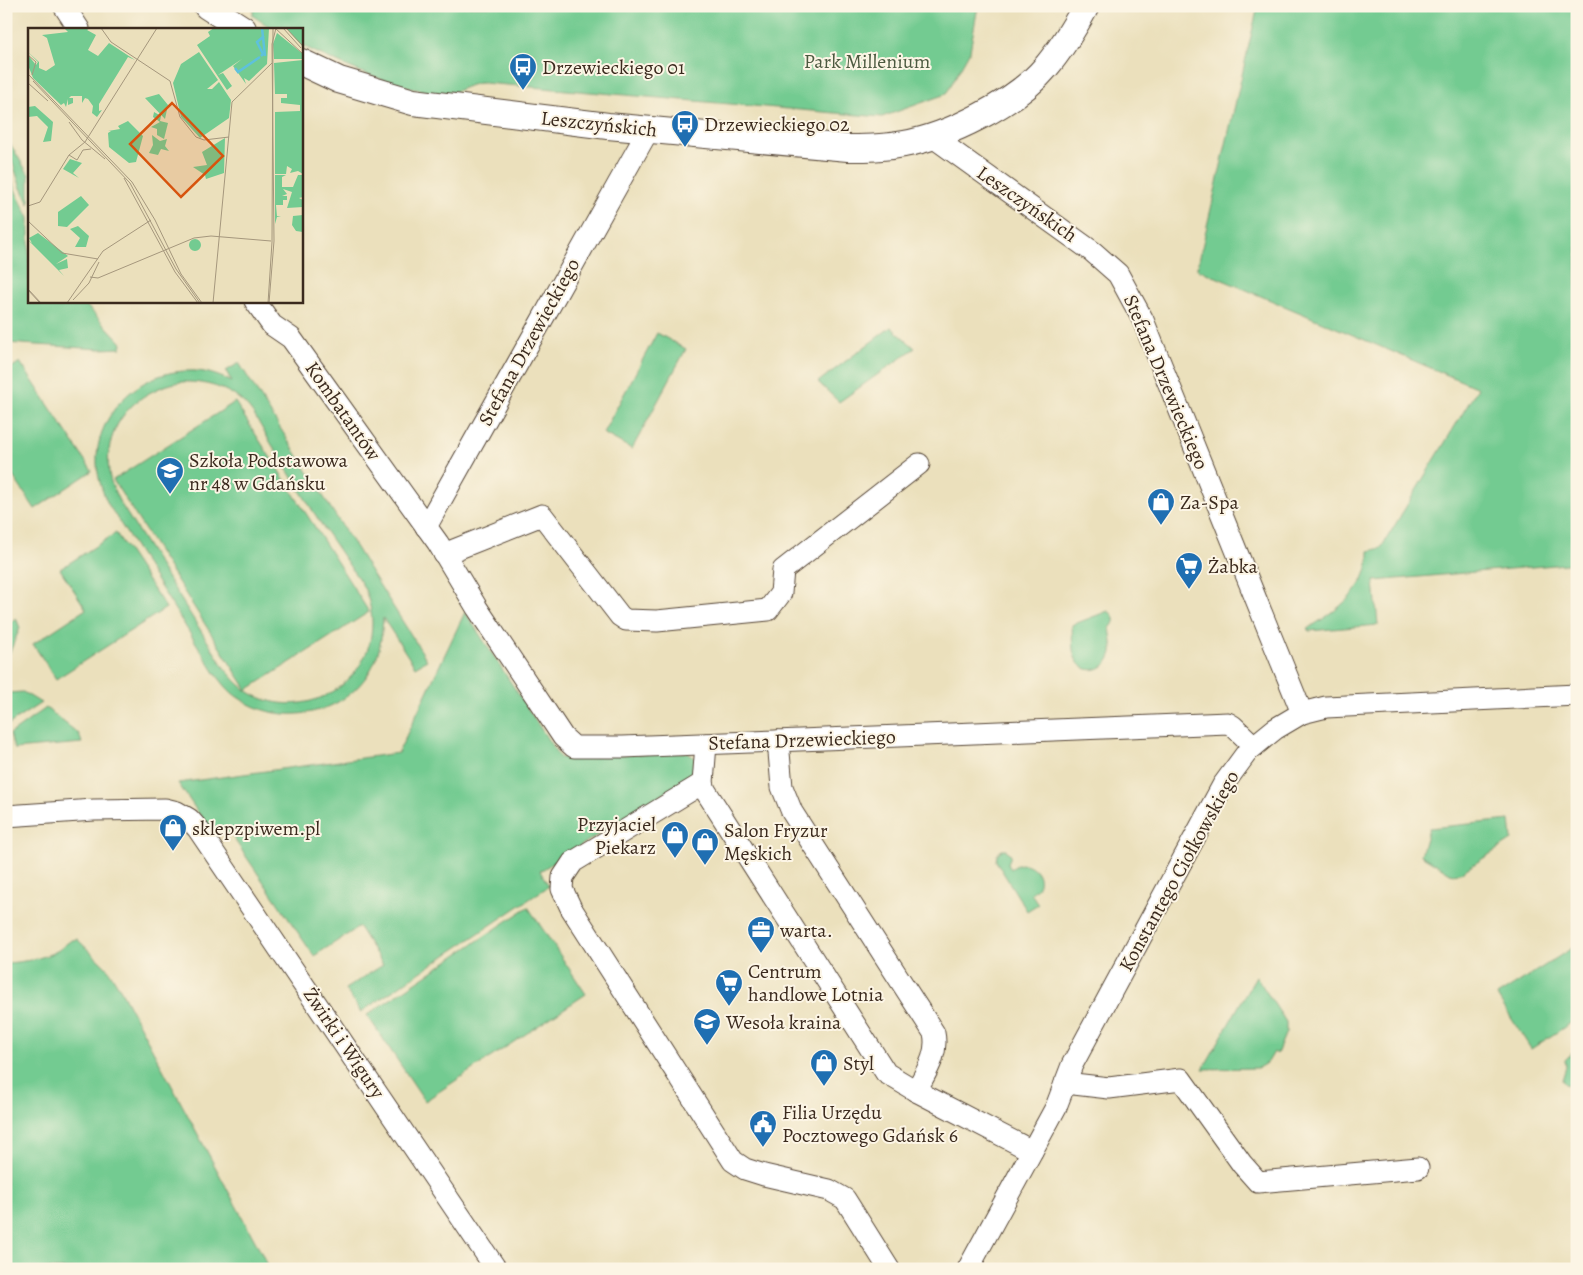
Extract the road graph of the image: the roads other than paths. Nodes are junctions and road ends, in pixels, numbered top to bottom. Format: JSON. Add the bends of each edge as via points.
{"nodes":[{"id":1,"x":64,"y":6,"type":"edge"},
{"id":2,"x":207,"y":6,"type":"edge"},
{"id":3,"x":1086,"y":6,"type":"edge"},
{"id":4,"x":78,"y":28,"type":"edge"},
{"id":5,"x":241,"y":28,"type":"edge"},
{"id":6,"x":302,"y":62,"type":"edge"},
{"id":7,"x":649,"y":129,"type":"junction"},
{"id":8,"x":932,"y":137,"type":"junction"},
{"id":9,"x":1118,"y":274,"type":"joint"},
{"id":10,"x":256,"y":302,"type":"edge"},
{"id":11,"x":919,"y":464,"type":"dead end"},
{"id":12,"x":426,"y":527,"type":"junction"},
{"id":13,"x":444,"y":554,"type":"junction"},
{"id":14,"x":1577,"y":695,"type":"edge"},
{"id":15,"x":1302,"y":713,"type":"junction"},
{"id":16,"x":778,"y":741,"type":"junction"},
{"id":17,"x":706,"y":744,"type":"junction"},
{"id":18,"x":1254,"y":746,"type":"junction"},
{"id":19,"x":703,"y":783,"type":"junction"},
{"id":20,"x":6,"y":816,"type":"edge"},
{"id":21,"x":1065,"y":1084,"type":"junction"},
{"id":22,"x":916,"y":1091,"type":"junction"},
{"id":23,"x":1032,"y":1152,"type":"junction"},
{"id":24,"x":1418,"y":1168,"type":"dead end"},
{"id":25,"x":496,"y":1269,"type":"edge"},
{"id":26,"x":889,"y":1269,"type":"edge"},
{"id":27,"x":968,"y":1269,"type":"edge"}],
"edges":[{"from":1,"to":4,"type":"street"},
{"from":2,"to":5,"type":"street"},
{"from":3,"to":8,"type":"street","name":"Leszczyńskich","via":[[1066,42],[1024,87],[968,122]]},
{"from":6,"to":7,"type":"street","name":"Leszczyńskich","via":[[339,80],[412,102]]},
{"from":7,"to":8,"type":"street","name":"Leszczyńskich","via":[[848,148],[879,148]]},
{"from":7,"to":12,"type":"street","name":"Stefana Drzewieckiego"},
{"from":8,"to":9,"type":"street","name":"Leszczyńskich","via":[[1074,236]]},
{"from":9,"to":15,"type":"street","name":"Stefana Drzewieckiego","via":[[1142,320]]},
{"from":10,"to":12,"type":"street","name":"Kombatantów","via":[[272,325],[291,338]]},
{"from":11,"to":13,"type":"street","via":[[783,570],[781,593],[768,610],[657,621],[626,620],[542,515]]},
{"from":12,"to":13,"type":"street","name":"Stefana Drzewieckiego"},
{"from":13,"to":17,"type":"street","name":"Stefana Drzewieckiego","via":[[563,737],[574,747]]},
{"from":14,"to":15,"type":"street","name":"Konstantego Ciołkowskiego","via":[[1368,704],[1326,707]]},
{"from":15,"to":18,"type":"street","name":"Konstantego Ciołkowskiego"},
{"from":16,"to":17,"type":"street","name":"Stefana Drzewieckiego"},
{"from":16,"to":18,"type":"street","name":"Stefana Drzewieckiego","via":[[1228,723]]},
{"from":16,"to":22,"type":"street","via":[[782,787],[792,812],[934,1034],[935,1054]]},
{"from":17,"to":19,"type":"street"},
{"from":18,"to":21,"type":"street","name":"Konstantego Ciołkowskiego","via":[[1223,785],[1072,1064]]},
{"from":19,"to":22,"type":"street","via":[[886,1072]]},
{"from":19,"to":26,"type":"street","via":[[573,862],[563,877],[562,889],[614,978],[733,1161],[745,1169],[829,1190],[845,1199]]},
{"from":20,"to":25,"type":"street","name":"Żwirki i Wigury","via":[[165,809],[189,819],[204,836]]},
{"from":21,"to":23,"type":"street","name":"Konstantego Ciołkowskiego"},
{"from":21,"to":24,"type":"street","via":[[1109,1088],[1181,1079],[1258,1182]]},
{"from":22,"to":23,"type":"street"},
{"from":23,"to":27,"type":"street","name":"Konstantego Ciołkowskiego"}]}
